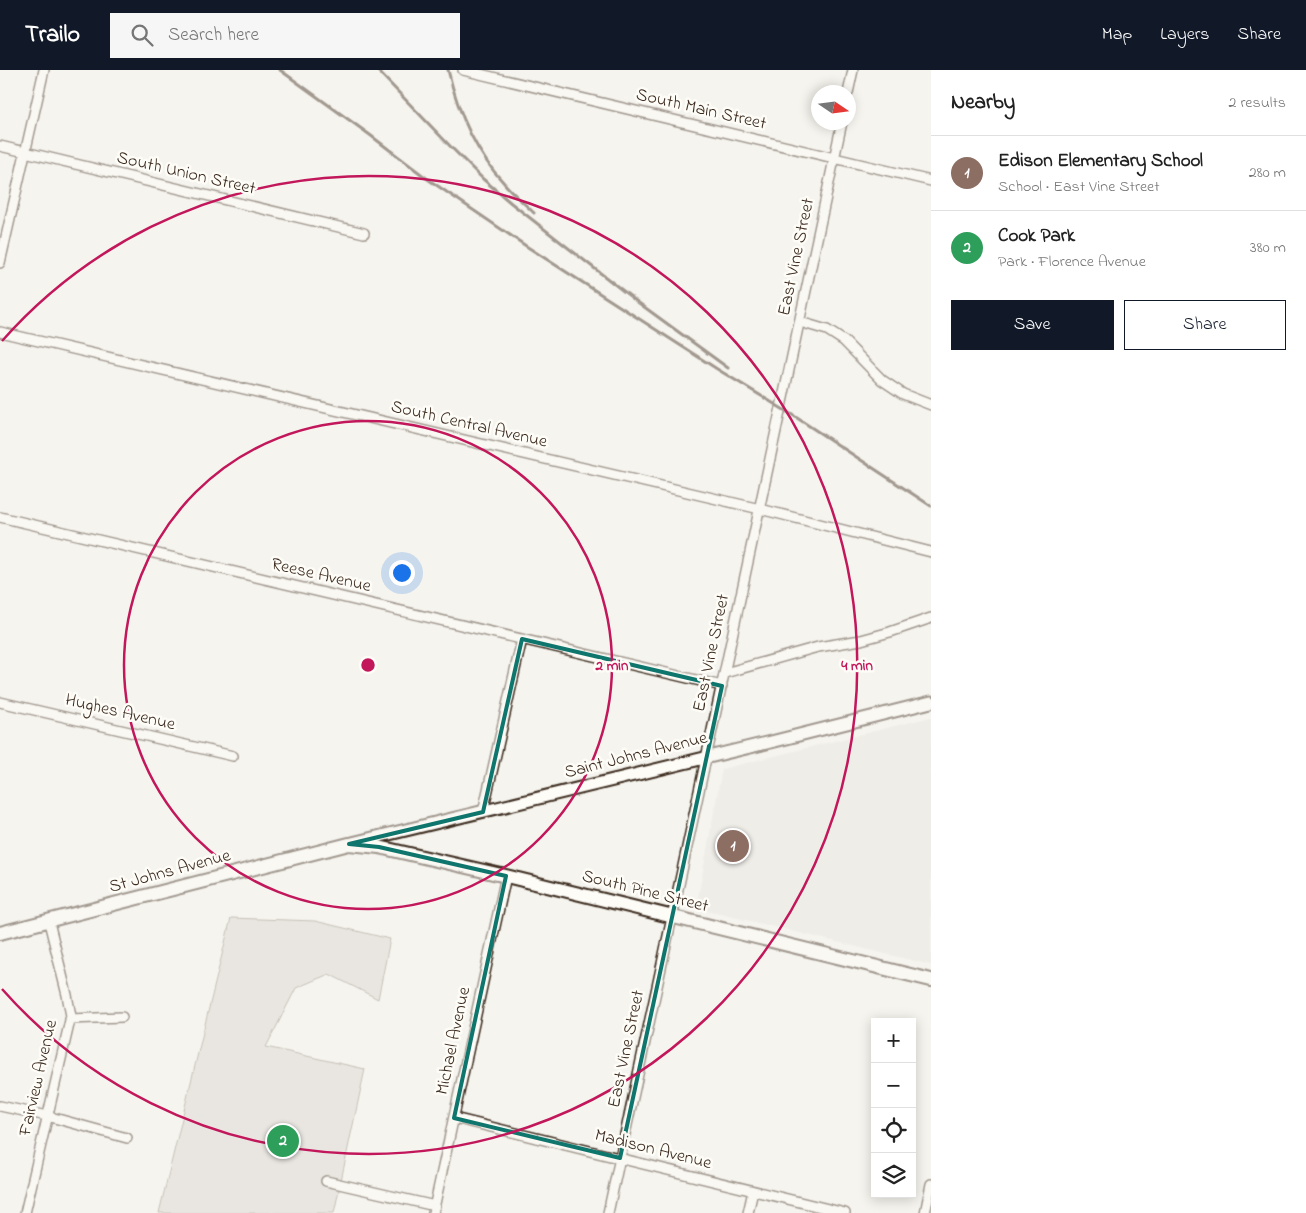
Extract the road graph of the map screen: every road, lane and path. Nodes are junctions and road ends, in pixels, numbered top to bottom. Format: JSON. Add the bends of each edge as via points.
{"nodes":[{"id":1,"x":44,"y":70,"type":"edge"},
{"id":2,"x":463,"y":70,"type":"edge"},
{"id":3,"x":853,"y":70,"type":"edge"},
{"id":4,"x":489,"y":73,"type":"edge"},
{"id":5,"x":850,"y":85,"type":"edge"},
{"id":6,"x":840,"y":130,"type":"edge"},
{"id":7,"x":0,"y":146,"type":"edge"},
{"id":8,"x":25,"y":152,"type":"junction"},
{"id":9,"x":835,"y":159,"type":"junction"},
{"id":10,"x":931,"y":181,"type":"edge"},
{"id":11,"x":364,"y":233,"type":"dead end"},
{"id":12,"x":0,"y":264,"type":"edge"},
{"id":13,"x":800,"y":322,"type":"junction"},
{"id":14,"x":0,"y":332,"type":"edge"},
{"id":15,"x":931,"y":405,"type":"edge"},
{"id":16,"x":760,"y":510,"type":"junction"},
{"id":17,"x":0,"y":517,"type":"edge"},
{"id":18,"x":931,"y":552,"type":"edge"},
{"id":19,"x":931,"y":618,"type":"edge"},
{"id":20,"x":522,"y":639,"type":"junction"},
{"id":21,"x":725,"y":673,"type":"junction"},
{"id":22,"x":722,"y":686,"type":"junction"},
{"id":23,"x":0,"y":702,"type":"edge"},
{"id":24,"x":931,"y":702,"type":"edge"},
{"id":25,"x":233,"y":756,"type":"dead end"},
{"id":26,"x":707,"y":757,"type":"junction"},
{"id":27,"x":483,"y":812,"type":"junction"},
{"id":28,"x":349,"y":844,"type":"junction"},
{"id":29,"x":506,"y":876,"type":"junction"},
{"id":30,"x":672,"y":917,"type":"junction"},
{"id":31,"x":49,"y":922,"type":"junction"},
{"id":32,"x":0,"y":934,"type":"edge"},
{"id":33,"x":931,"y":980,"type":"edge"},
{"id":34,"x":122,"y":1017,"type":"dead end"},
{"id":35,"x":70,"y":1019,"type":"junction"},
{"id":36,"x":0,"y":1106,"type":"edge"},
{"id":37,"x":47,"y":1116,"type":"junction"},
{"id":38,"x":454,"y":1118,"type":"junction"},
{"id":39,"x":127,"y":1138,"type":"dead end"},
{"id":40,"x":620,"y":1158,"type":"junction"},
{"id":41,"x":326,"y":1181,"type":"dead end"},
{"id":42,"x":931,"y":1184,"type":"edge"},
{"id":43,"x":753,"y":1191,"type":"junction"},
{"id":44,"x":434,"y":1209,"type":"edge"},
{"id":45,"x":25,"y":1213,"type":"edge"},
{"id":46,"x":608,"y":1213,"type":"edge"},
{"id":47,"x":748,"y":1213,"type":"edge"},
{"id":48,"x":845,"y":1213,"type":"edge"},
{"id":49,"x":925,"y":1213,"type":"edge"}],
"edges":[{"from":1,"to":8,"type":"street"},
{"from":2,"to":4,"type":"street","name":"South Main Street"},
{"from":3,"to":5,"type":"street"},
{"from":4,"to":9,"type":"street","name":"South Main Street"},
{"from":6,"to":9,"type":"street","name":"East Vine Street"},
{"from":7,"to":8,"type":"street","name":"South Union Street"},
{"from":8,"to":11,"type":"street","name":"South Union Street"},
{"from":8,"to":12,"type":"street"},
{"from":9,"to":10,"type":"street","name":"South Main Street"},
{"from":9,"to":13,"type":"street","name":"East Vine Street"},
{"from":13,"to":15,"type":"street","via":[[827,330],[844,341],[882,380],[903,394]]},
{"from":13,"to":16,"type":"street","name":"East Vine Street"},
{"from":14,"to":16,"type":"street","name":"South Central Avenue"},
{"from":16,"to":18,"type":"street","name":"South Central Avenue"},
{"from":16,"to":21,"type":"street","name":"East Vine Street"},
{"from":17,"to":20,"type":"street","name":"Reese Avenue"},
{"from":19,"to":21,"type":"street","via":[[861,640],[818,646]]},
{"from":20,"to":22,"type":"street","name":"Reese Avenue"},
{"from":20,"to":27,"type":"street"},
{"from":21,"to":22,"type":"street","name":"East Vine Street"},
{"from":22,"to":26,"type":"street","name":"East Vine Street"},
{"from":23,"to":25,"type":"street","name":"Hughes Avenue"},
{"from":24,"to":26,"type":"street","name":"Saint Johns Avenue"},
{"from":26,"to":27,"type":"street","name":"Saint Johns Avenue"},
{"from":26,"to":30,"type":"street","name":"East Vine Street"},
{"from":27,"to":28,"type":"street","name":"Saint Johns Avenue"},
{"from":28,"to":29,"type":"main road","name":"South Pine Street","via":[[380,847]]},
{"from":28,"to":31,"type":"main road","name":"St Johns Avenue"},
{"from":29,"to":30,"type":"main road","name":"South Pine Street"},
{"from":29,"to":38,"type":"street","name":"Michael Avenue"},
{"from":30,"to":33,"type":"main road","name":"South Pine Street"},
{"from":30,"to":40,"type":"street","name":"East Vine Street"},
{"from":31,"to":32,"type":"main road","name":"St Johns Avenue"},
{"from":31,"to":35,"type":"street","name":"Fairview Avenue"},
{"from":34,"to":35,"type":"street"},
{"from":35,"to":37,"type":"street","name":"Fairview Avenue"},
{"from":36,"to":37,"type":"street"},
{"from":37,"to":39,"type":"street"},
{"from":37,"to":45,"type":"street","name":"Fairview Avenue"},
{"from":38,"to":40,"type":"street","name":"Madison Avenue"},
{"from":38,"to":44,"type":"street","name":"Michael Avenue"},
{"from":40,"to":43,"type":"street","name":"Madison Avenue"},
{"from":40,"to":46,"type":"street","name":"East Vine Street"},
{"from":41,"to":44,"type":"street"},
{"from":42,"to":49,"type":"street"},
{"from":43,"to":47,"type":"street"},
{"from":43,"to":48,"type":"street","name":"Madison Avenue"}]}
